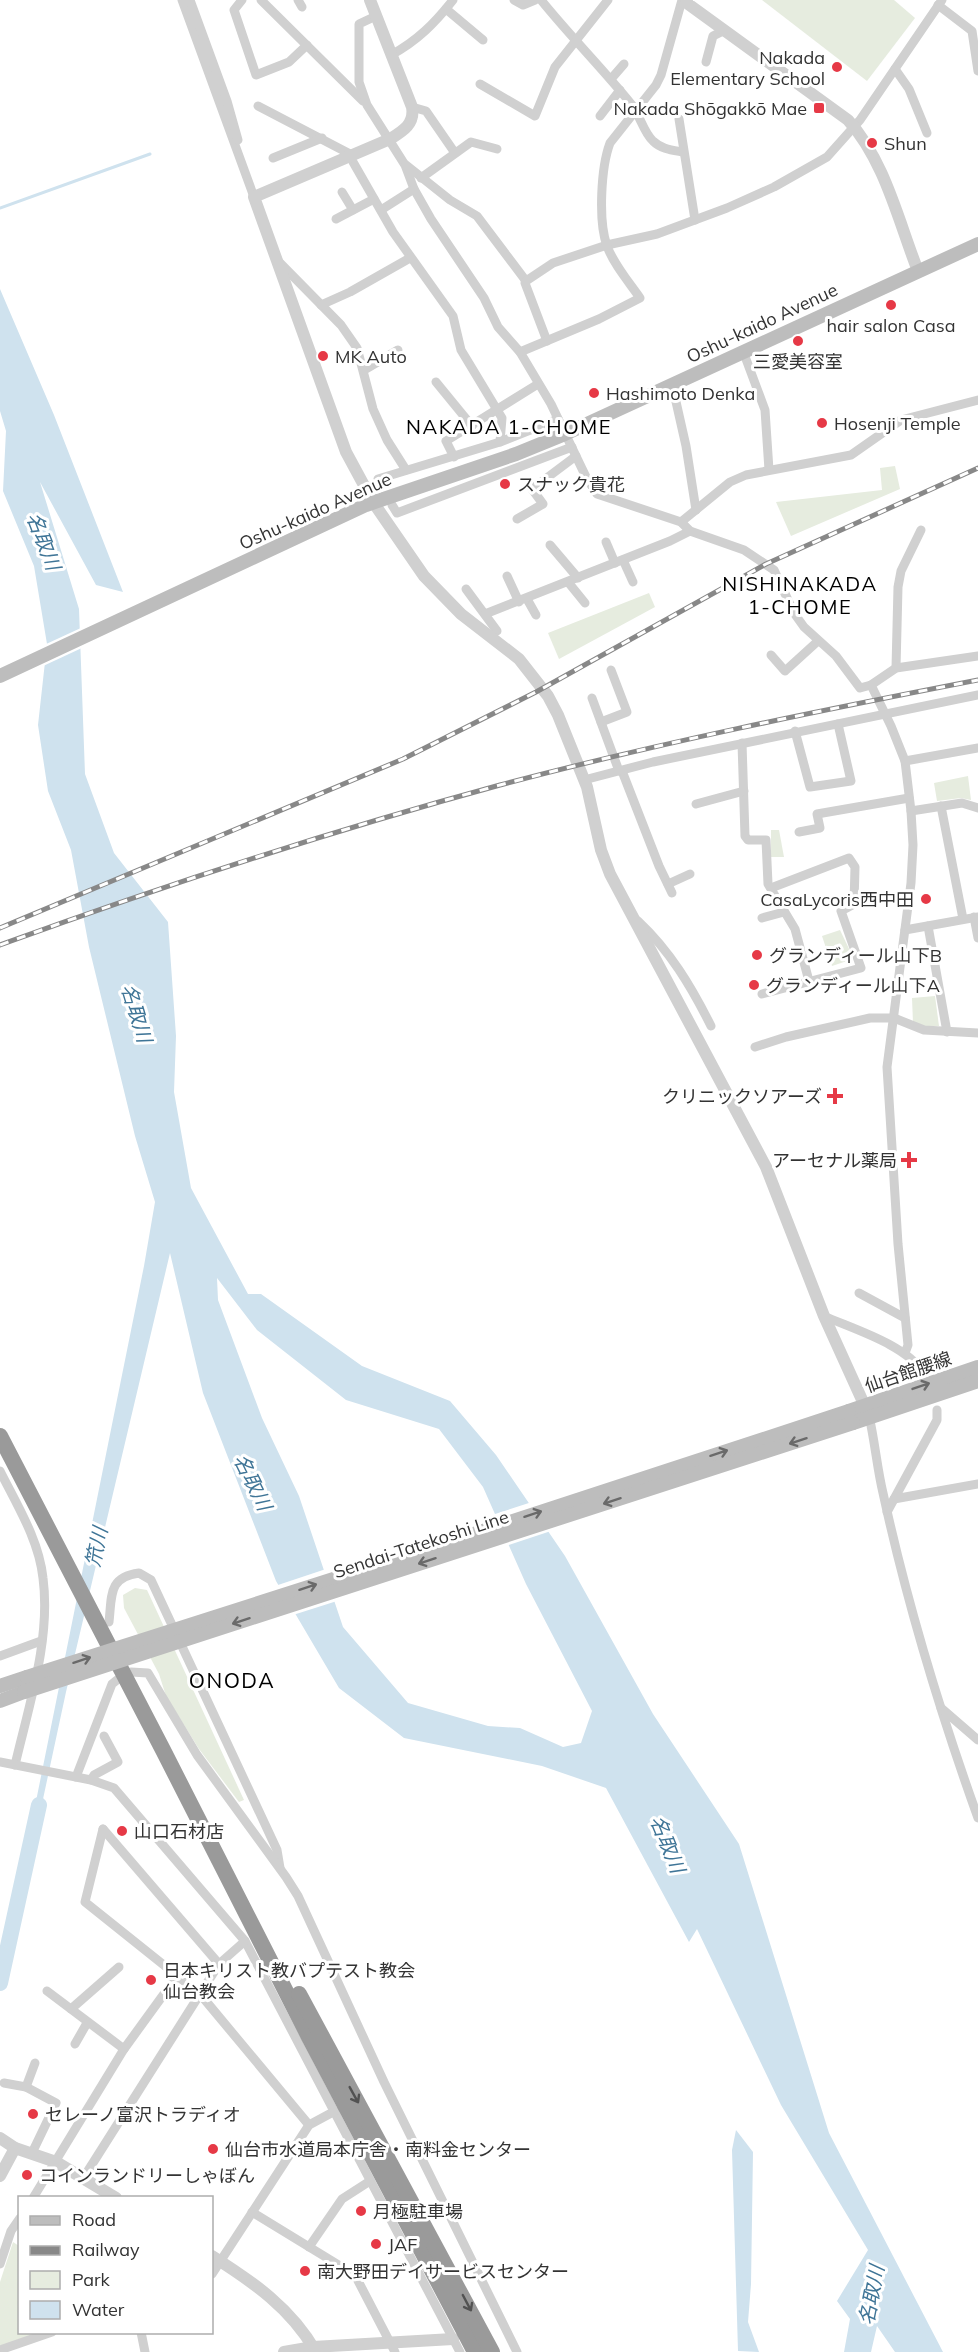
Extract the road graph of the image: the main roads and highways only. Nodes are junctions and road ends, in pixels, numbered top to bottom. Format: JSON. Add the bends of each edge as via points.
{"nodes":[{"id":1,"x":978,"y":244,"type":"edge"},
{"id":2,"x":0,"y":676,"type":"edge"},
{"id":3,"x":978,"y":1367,"type":"edge"},
{"id":4,"x":978,"y":1381,"type":"edge"},
{"id":5,"x":867,"y":1411,"type":"junction"},
{"id":6,"x":851,"y":1417,"type":"junction"},
{"id":7,"x":0,"y":1436,"type":"edge"},
{"id":8,"x":0,"y":1686,"type":"edge"},
{"id":9,"x":0,"y":1701,"type":"edge"},
{"id":10,"x":164,"y":1750,"type":"junction"},
{"id":11,"x":475,"y":2352,"type":"edge"},
{"id":12,"x":492,"y":2352,"type":"edge"}],
"edges":[{"from":1,"to":2,"type":"main road","name":"Oshu-kaido Avenue","via":[[565,434],[369,503]]},
{"from":5,"to":3,"type":"main road","name":"仙台館腰線","one_way":true},
{"from":4,"to":5,"type":"main road","name":"仙台館腰線"},
{"from":5,"to":6,"type":"main road","name":"仙台館腰線"},
{"from":8,"to":6,"type":"main road","name":"Sendai-Tatekoshi Line","one_way":true,"bridge":true},
{"from":6,"to":9,"type":"main road","name":"Sendai-Tatekoshi Line","one_way":true,"bridge":true},
{"from":7,"to":10,"type":"highway","via":[[54,1543],[104,1627]]},
{"from":10,"to":11,"type":"highway"},
{"from":10,"to":12,"type":"highway","one_way":true}]}
